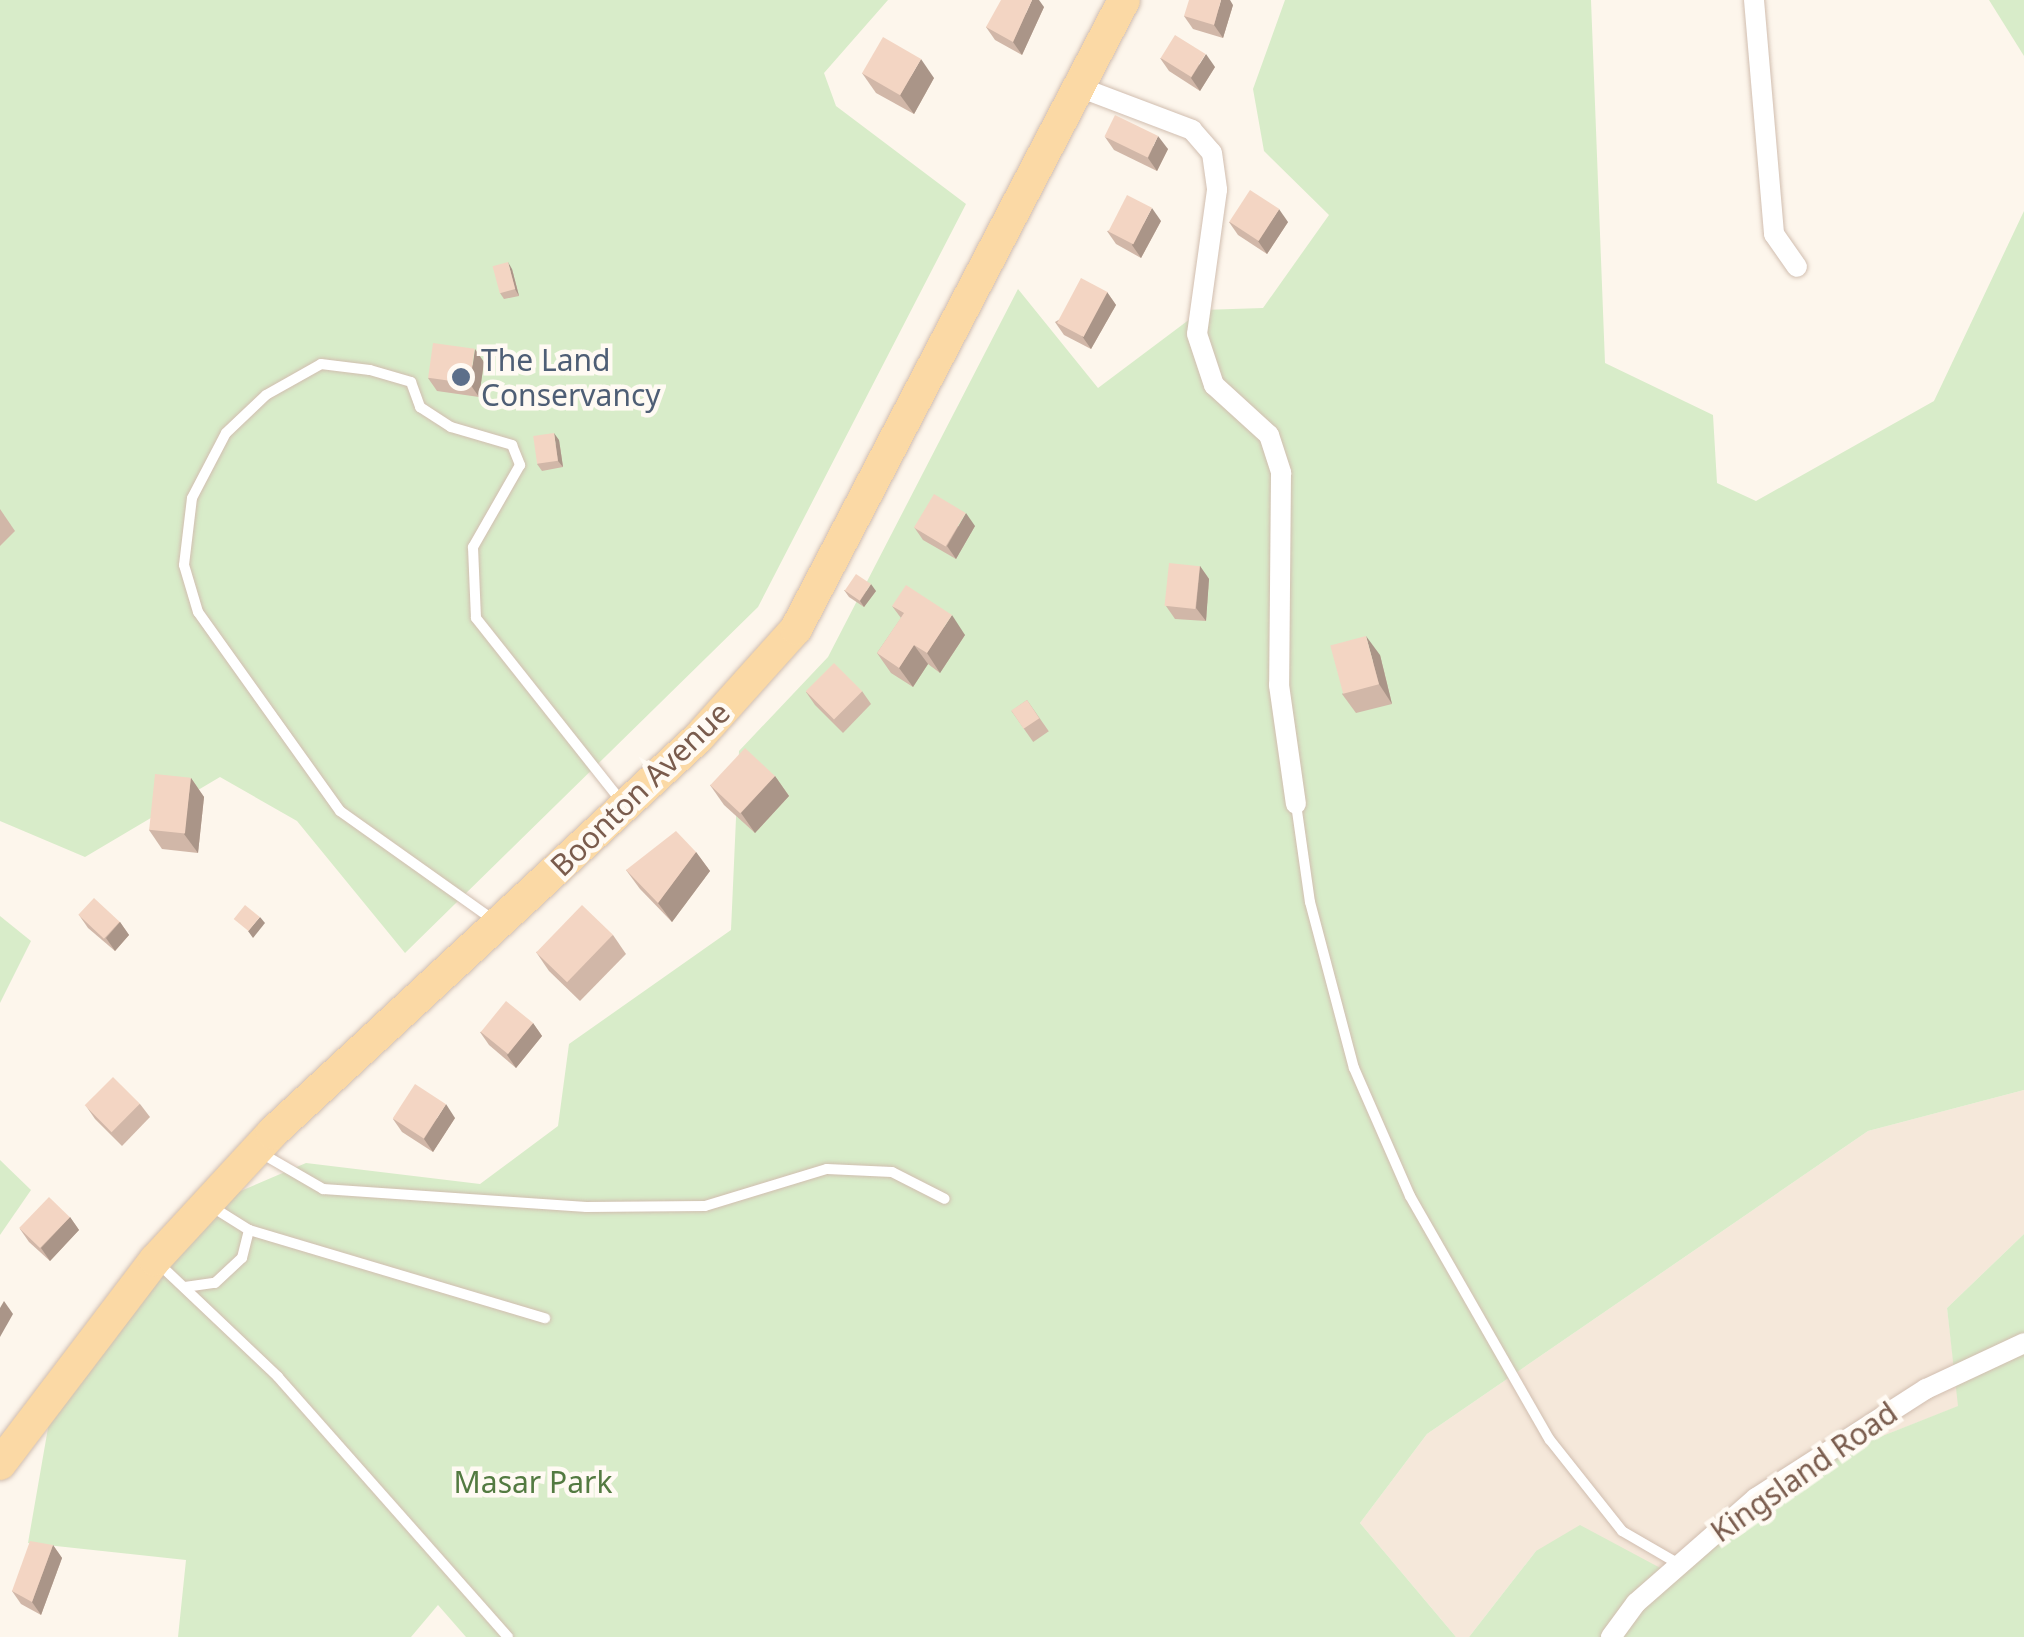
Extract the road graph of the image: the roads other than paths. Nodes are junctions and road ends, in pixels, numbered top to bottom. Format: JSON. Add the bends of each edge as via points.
{"nodes":[{"id":1,"x":1124,"y":0,"type":"edge"},
{"id":2,"x":1754,"y":0,"type":"edge"},
{"id":3,"x":1078,"y":87,"type":"junction"},
{"id":4,"x":1797,"y":267,"type":"dead end"},
{"id":5,"x":1296,"y":804,"type":"joint"},
{"id":6,"x":626,"y":806,"type":"junction"},
{"id":7,"x":497,"y":923,"type":"junction"},
{"id":8,"x":257,"y":1150,"type":"junction"},
{"id":9,"x":945,"y":1199,"type":"dead end"},
{"id":10,"x":215,"y":1201,"type":"junction"},
{"id":11,"x":250,"y":1230,"type":"junction"},
{"id":12,"x":156,"y":1260,"type":"junction"},
{"id":13,"x":184,"y":1287,"type":"junction"},
{"id":14,"x":544,"y":1318,"type":"dead end"},
{"id":15,"x":2024,"y":1343,"type":"edge"},
{"id":16,"x":0,"y":1464,"type":"edge"},
{"id":17,"x":1678,"y":1564,"type":"junction"},
{"id":18,"x":508,"y":1637,"type":"edge"},
{"id":19,"x":1611,"y":1637,"type":"edge"}],
"edges":[{"from":1,"to":3,"type":"main road","name":"Boonton Avenue"},
{"from":2,"to":4,"type":"street","via":[[1774,234]]},
{"from":3,"to":5,"type":"street","via":[[1192,130],[1212,152],[1217,190],[1198,334],[1214,385],[1269,435],[1281,473],[1279,685]]},
{"from":3,"to":6,"type":"main road","name":"Boonton Avenue","via":[[950,321],[818,597],[772,660]]},
{"from":5,"to":17,"type":"lane","via":[[1310,902],[1354,1068],[1410,1196],[1550,1440],[1622,1531]]},
{"from":6,"to":7,"type":"main road","name":"Boonton Avenue"},
{"from":6,"to":7,"type":"lane","via":[[476,618],[473,547],[520,465],[512,445],[451,427],[420,406],[411,382],[321,364],[266,396],[226,432],[192,498],[184,565],[198,612],[340,811]]},
{"from":7,"to":8,"type":"main road","name":"Boonton Avenue"},
{"from":8,"to":9,"type":"lane","via":[[284,1174],[342,1190],[706,1206],[827,1169],[892,1172]]},
{"from":8,"to":10,"type":"main road","name":"Boonton Avenue"},
{"from":10,"to":11,"type":"lane"},
{"from":10,"to":12,"type":"main road","name":"Boonton Avenue"},
{"from":11,"to":13,"type":"lane","via":[[228,1270]]},
{"from":11,"to":14,"type":"lane"},
{"from":12,"to":13,"type":"lane"},
{"from":12,"to":16,"type":"main road","name":"Boonton Avenue"},
{"from":13,"to":18,"type":"lane","via":[[278,1377]]},
{"from":15,"to":17,"type":"street","name":"Kingsland Road","via":[[1839,1442]]},
{"from":17,"to":19,"type":"street","name":"Kingsland Road"}]}
